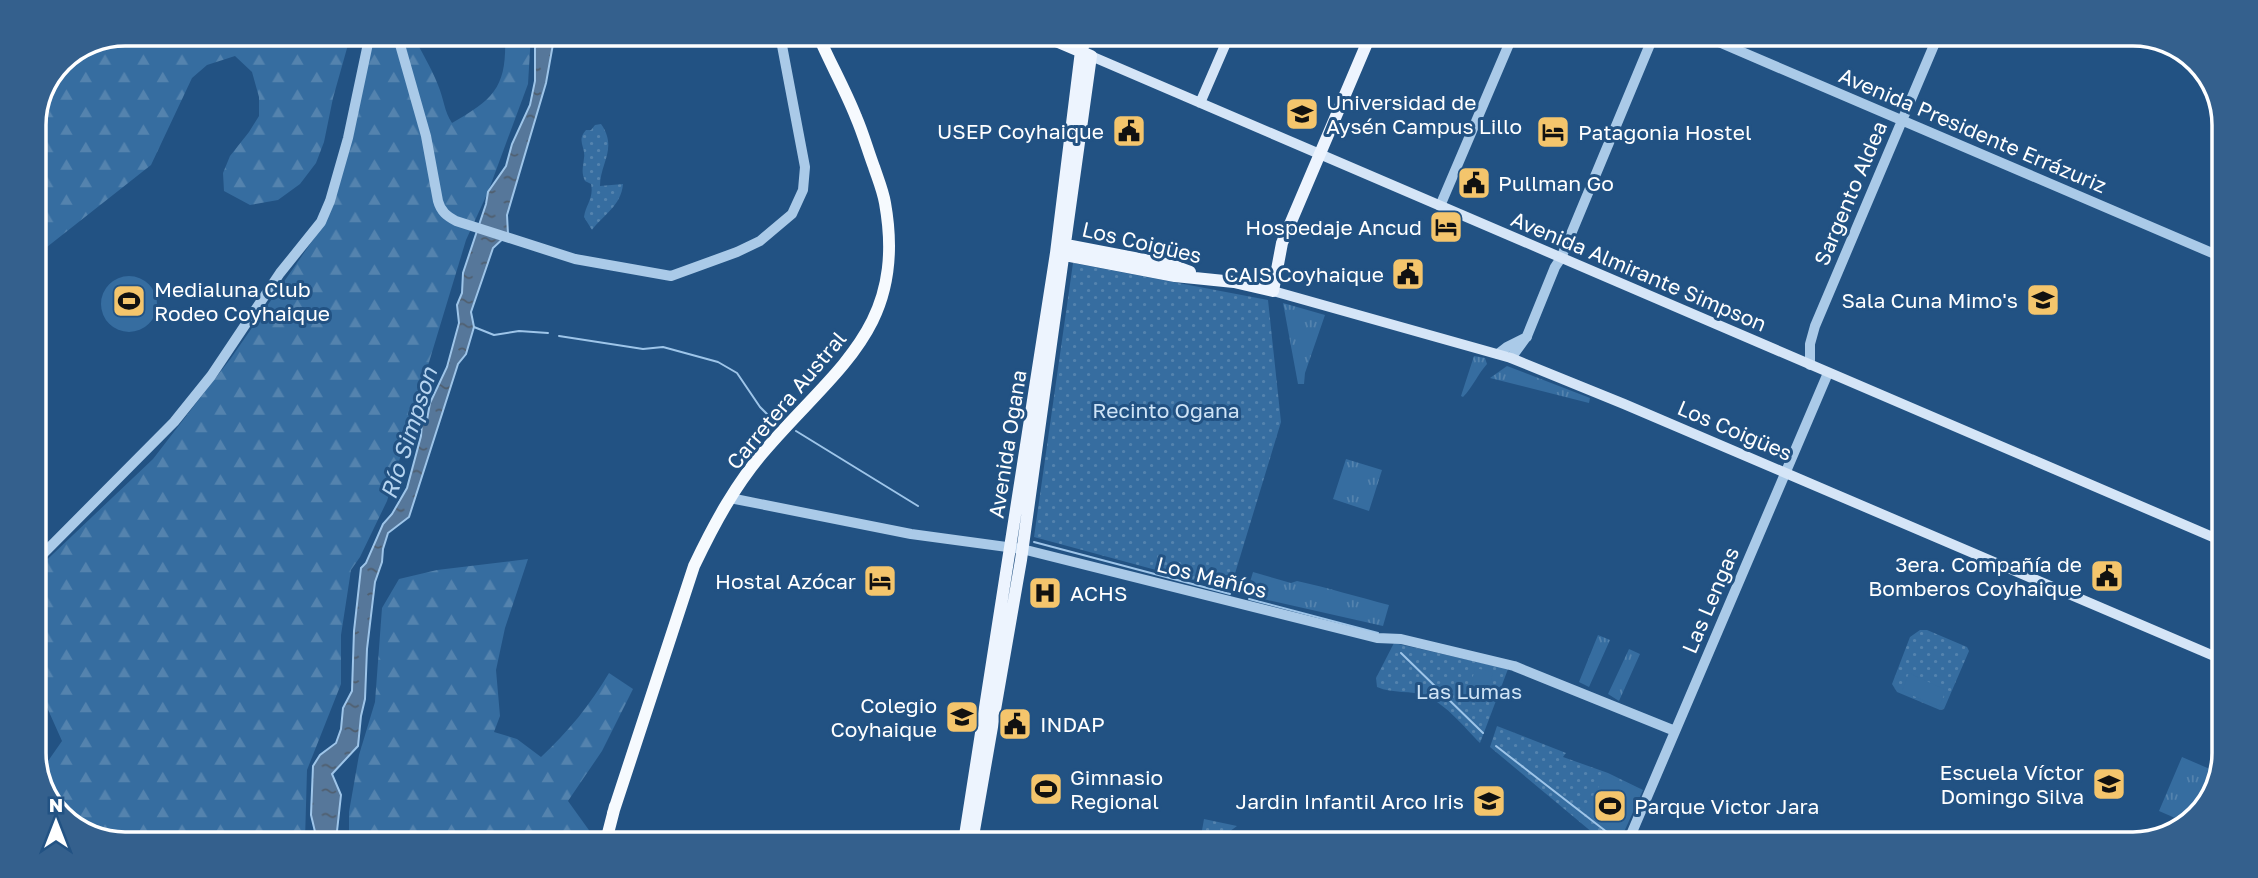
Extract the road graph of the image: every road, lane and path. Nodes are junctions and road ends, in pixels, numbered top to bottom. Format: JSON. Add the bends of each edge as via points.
{"nodes":[{"id":1,"x":367,"y":46,"type":"edge"},
{"id":2,"x":400,"y":46,"type":"edge"},
{"id":3,"x":782,"y":46,"type":"edge"},
{"id":4,"x":823,"y":46,"type":"edge"},
{"id":5,"x":1066,"y":46,"type":"edge"},
{"id":6,"x":1086,"y":46,"type":"edge"},
{"id":7,"x":1225,"y":46,"type":"edge"},
{"id":8,"x":1366,"y":46,"type":"edge"},
{"id":9,"x":1508,"y":46,"type":"edge"},
{"id":10,"x":1649,"y":46,"type":"edge"},
{"id":11,"x":1728,"y":46,"type":"edge"},
{"id":12,"x":1933,"y":46,"type":"edge"},
{"id":13,"x":1086,"y":54,"type":"junction"},
{"id":14,"x":1200,"y":103,"type":"junction"},
{"id":15,"x":1901,"y":120,"type":"junction"},
{"id":16,"x":1320,"y":154,"type":"junction"},
{"id":17,"x":1440,"y":206,"type":"junction"},
{"id":18,"x":1063,"y":248,"type":"junction"},
{"id":19,"x":2212,"y":253,"type":"edge"},
{"id":20,"x":1561,"y":258,"type":"junction"},
{"id":21,"x":1273,"y":292,"type":"junction"},
{"id":22,"x":1527,"y":337,"type":"junction"},
{"id":23,"x":1498,"y":355,"type":"junction"},
{"id":24,"x":1511,"y":358,"type":"junction"},
{"id":25,"x":1810,"y":365,"type":"junction"},
{"id":26,"x":1828,"y":373,"type":"junction"},
{"id":27,"x":1786,"y":473,"type":"junction"},
{"id":28,"x":730,"y":498,"type":"junction"},
{"id":29,"x":2212,"y":537,"type":"edge"},
{"id":30,"x":1016,"y":548,"type":"junction"},
{"id":31,"x":46,"y":551,"type":"edge"},
{"id":32,"x":2212,"y":655,"type":"edge"},
{"id":33,"x":1675,"y":730,"type":"junction"},
{"id":34,"x":608,"y":832,"type":"edge"},
{"id":35,"x":966,"y":832,"type":"edge"},
{"id":36,"x":973,"y":832,"type":"edge"},
{"id":37,"x":1633,"y":832,"type":"edge"}],
"edges":[{"from":1,"to":31,"type":"street","via":[[344,151],[321,222],[174,422]]},
{"from":2,"to":3,"type":"street","via":[[440,207],[447,216],[575,259],[671,276],[760,241],[792,214],[803,190],[805,167]]},
{"from":4,"to":28,"type":"highway","name":"Carretera Austral","via":[[856,117],[885,200],[889,261],[884,296],[871,326],[846,362],[765,450]]},
{"from":5,"to":13,"type":"main road","name":"Avenida Almirante Simpson"},
{"from":6,"to":13,"type":"main road","name":"Avenida Ogana"},
{"from":7,"to":14,"type":"main road"},
{"from":8,"to":16,"type":"main road"},
{"from":9,"to":17,"type":"street"},
{"from":10,"to":20,"type":"street"},
{"from":11,"to":15,"type":"street","name":"Avenida Presidente Errázuriz"},
{"from":12,"to":15,"type":"street","name":"Sargento Aldea"},
{"from":13,"to":14,"type":"main road","name":"Avenida Almirante Simpson"},
{"from":13,"to":18,"type":"main road","name":"Avenida Ogana"},
{"from":14,"to":16,"type":"main road","name":"Avenida Almirante Simpson"},
{"from":15,"to":19,"type":"street","name":"Avenida Presidente Errázuriz"},
{"from":15,"to":25,"type":"street","name":"Sargento Aldea","via":[[1815,326]]},
{"from":16,"to":17,"type":"main road","name":"Avenida Almirante Simpson"},
{"from":16,"to":21,"type":"main road","via":[[1282,243]]},
{"from":17,"to":20,"type":"main road","name":"Avenida Almirante Simpson"},
{"from":18,"to":21,"type":"main road","name":"Los Coigües","via":[[1171,265]]},
{"from":18,"to":30,"type":"main road","name":"Avenida Ogana"},
{"from":20,"to":22,"type":"street"},
{"from":20,"to":25,"type":"main road","name":"Avenida Almirante Simpson"},
{"from":21,"to":23,"type":"main road","name":"Los Coigües"},
{"from":22,"to":23,"type":"street"},
{"from":22,"to":24,"type":"street"},
{"from":23,"to":24,"type":"main road","name":"Los Coigües"},
{"from":24,"to":27,"type":"main road","name":"Los Coigües"},
{"from":25,"to":26,"type":"main road","name":"Avenida Almirante Simpson"},
{"from":26,"to":27,"type":"street","name":"Las Lengas"},
{"from":26,"to":29,"type":"main road","name":"Avenida Almirante Simpson"},
{"from":27,"to":32,"type":"main road","name":"Los Coigües"},
{"from":27,"to":33,"type":"street","name":"Las Lengas"},
{"from":28,"to":30,"type":"street","name":"Los Mañíos","via":[[911,534]]},
{"from":28,"to":34,"type":"highway","name":"Carretera Austral","via":[[694,566],[640,719]]},
{"from":30,"to":33,"type":"street","name":"Los Mañíos","via":[[1377,638],[1401,639],[1514,666]]},
{"from":30,"to":35,"type":"main road","name":"Avenida Ogana"},
{"from":30,"to":36,"type":"main road","name":"Avenida Ogana"},
{"from":33,"to":37,"type":"street","name":"Las Lengas"}]}
